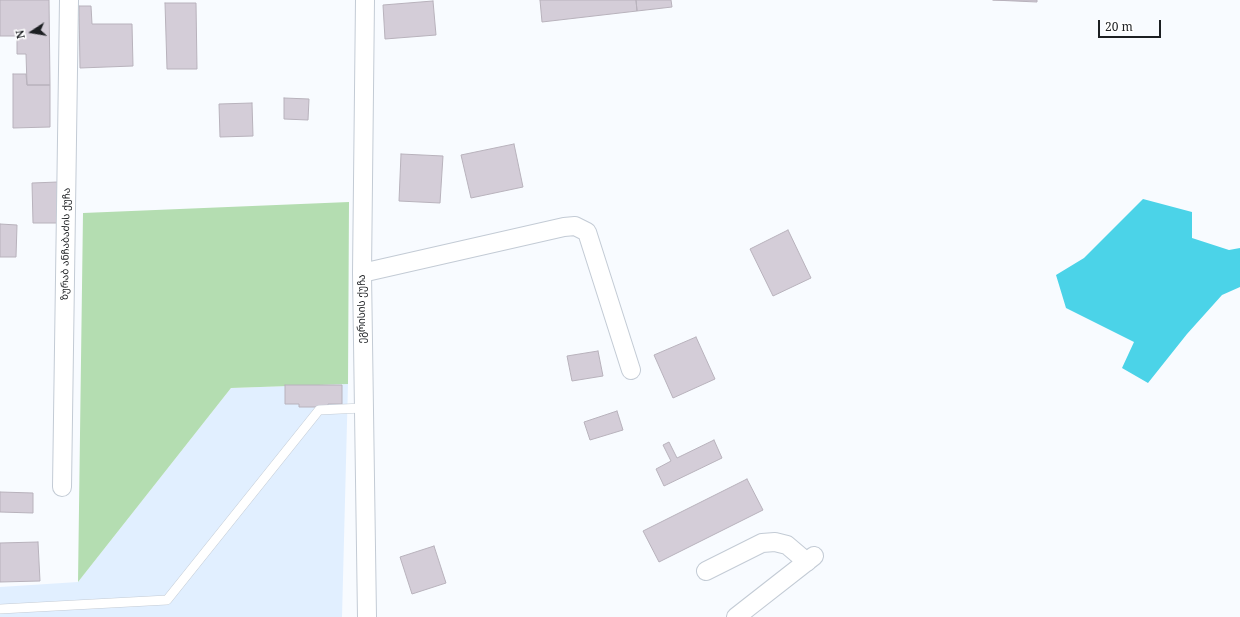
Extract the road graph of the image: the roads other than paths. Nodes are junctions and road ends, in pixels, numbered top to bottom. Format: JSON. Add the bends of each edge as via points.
{"nodes":[{"id":1,"x":69,"y":0,"type":"edge"},
{"id":2,"x":366,"y":0,"type":"edge"},
{"id":3,"x":362,"y":273,"type":"junction"},
{"id":4,"x":631,"y":370,"type":"dead end"},
{"id":5,"x":363,"y":408,"type":"junction"},
{"id":6,"x":62,"y":487,"type":"dead end"},
{"id":7,"x":706,"y":571,"type":"dead end"},
{"id":8,"x":0,"y":608,"type":"edge"},
{"id":9,"x":367,"y":617,"type":"edge"},
{"id":10,"x":736,"y":617,"type":"edge"}],
"edges":[{"from":1,"to":6,"type":"street","name":"ზურაბ ანჩაბაძის ქუჩა"},
{"from":2,"to":3,"type":"street","name":"ეგრისის ქუჩა"},
{"from":3,"to":4,"type":"street","via":[[564,226],[575,226],[587,232]]},
{"from":3,"to":5,"type":"street","name":"ეგრისის ქუჩა"},
{"from":5,"to":8,"type":"lane","via":[[319,410],[167,600]]},
{"from":5,"to":9,"type":"street","name":"ეგრისის ქუჩა"},
{"from":7,"to":10,"type":"street","via":[[762,543],[775,542],[787,545],[811,559]]}]}
